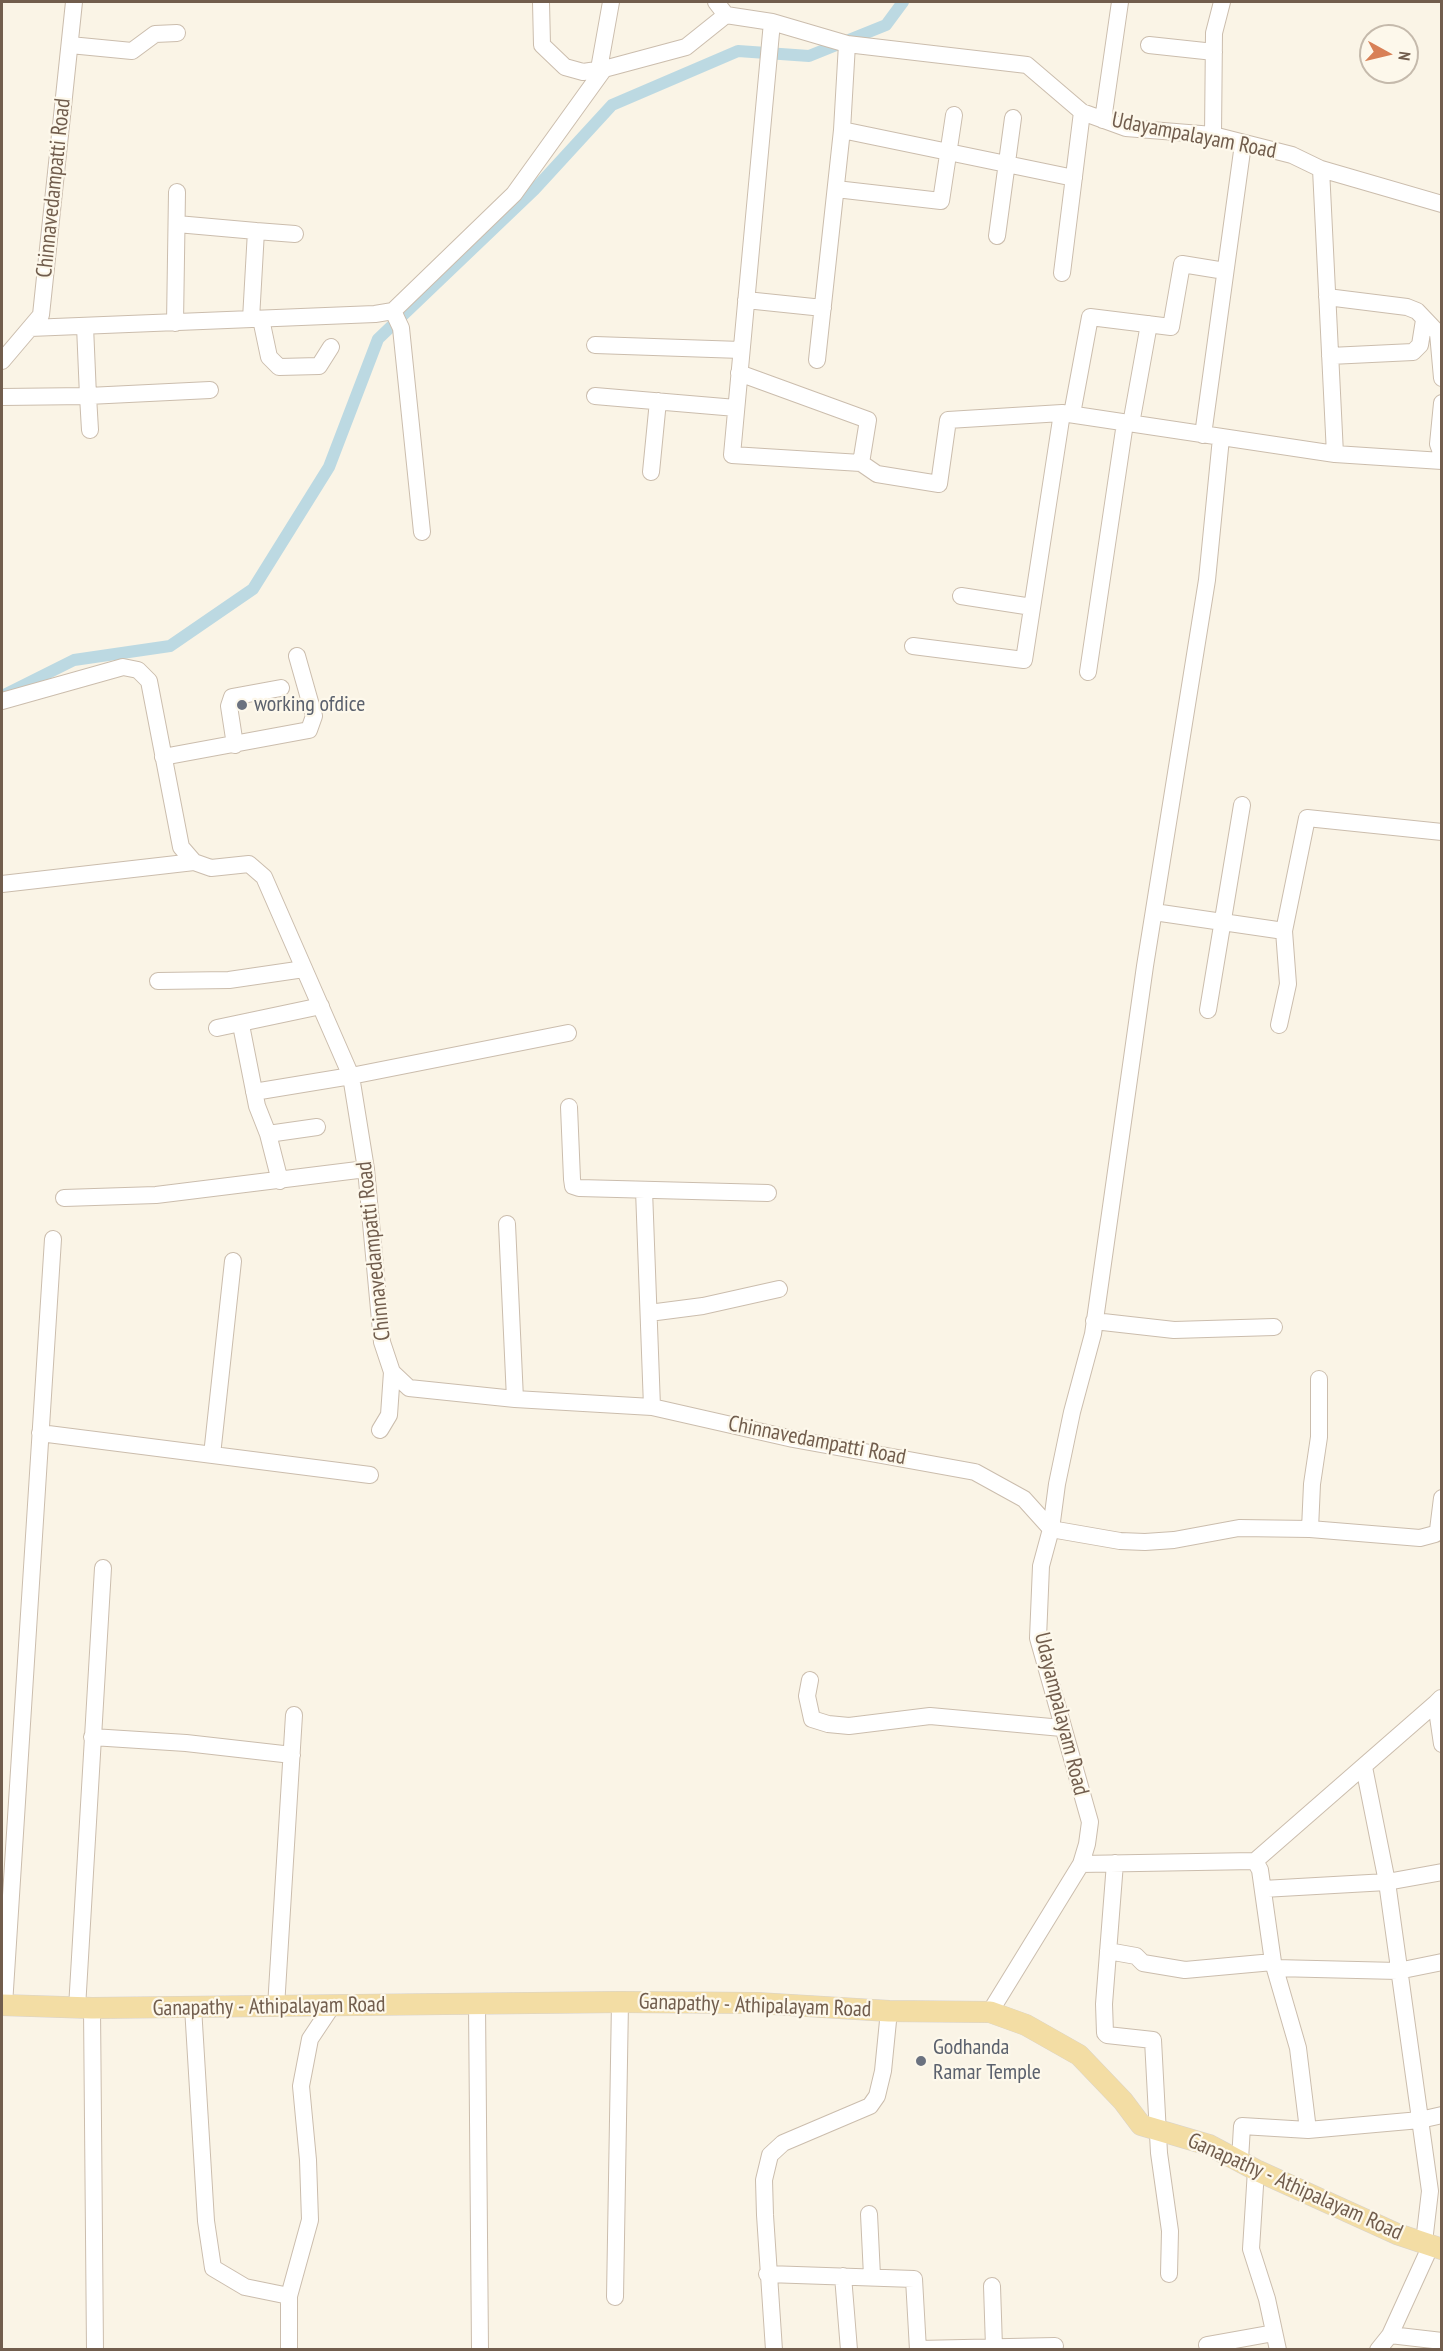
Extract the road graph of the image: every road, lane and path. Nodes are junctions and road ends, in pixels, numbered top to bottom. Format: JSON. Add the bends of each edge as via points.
{"nodes":[{"id":1,"x":74,"y":2,"type":"edge"},
{"id":2,"x":540,"y":2,"type":"edge"},
{"id":3,"x":611,"y":2,"type":"edge"},
{"id":4,"x":1120,"y":2,"type":"edge"},
{"id":5,"x":1222,"y":2,"type":"edge"},
{"id":6,"x":721,"y":8,"type":"edge"},
{"id":7,"x":772,"y":26,"type":"junction"},
{"id":8,"x":177,"y":33,"type":"dead end"},
{"id":9,"x":846,"y":44,"type":"junction"},
{"id":10,"x":70,"y":45,"type":"junction"},
{"id":11,"x":1149,"y":45,"type":"dead end"},
{"id":12,"x":1214,"y":52,"type":"junction"},
{"id":13,"x":601,"y":69,"type":"junction"},
{"id":14,"x":1082,"y":112,"type":"junction"},
{"id":15,"x":954,"y":115,"type":"dead end"},
{"id":16,"x":1013,"y":118,"type":"dead end"},
{"id":17,"x":1103,"y":120,"type":"junction"},
{"id":18,"x":842,"y":130,"type":"junction"},
{"id":19,"x":1213,"y":135,"type":"junction"},
{"id":20,"x":1243,"y":144,"type":"junction"},
{"id":21,"x":948,"y":152,"type":"junction"},
{"id":22,"x":1007,"y":164,"type":"junction"},
{"id":23,"x":1321,"y":169,"type":"junction"},
{"id":24,"x":1074,"y":178,"type":"junction"},
{"id":25,"x":836,"y":189,"type":"junction"},
{"id":26,"x":177,"y":192,"type":"dead end"},
{"id":27,"x":1442,"y":204,"type":"edge"},
{"id":28,"x":177,"y":224,"type":"junction"},
{"id":29,"x":256,"y":231,"type":"junction"},
{"id":30,"x":295,"y":234,"type":"dead end"},
{"id":31,"x":998,"y":236,"type":"dead end"},
{"id":32,"x":1225,"y":271,"type":"junction"},
{"id":33,"x":1062,"y":273,"type":"dead end"},
{"id":34,"x":1327,"y":297,"type":"junction"},
{"id":35,"x":746,"y":300,"type":"junction"},
{"id":36,"x":823,"y":308,"type":"junction"},
{"id":37,"x":393,"y":311,"type":"junction"},
{"id":38,"x":256,"y":319,"type":"junction"},
{"id":39,"x":1424,"y":320,"type":"junction"},
{"id":40,"x":175,"y":323,"type":"junction"},
{"id":41,"x":1149,"y":324,"type":"junction"},
{"id":42,"x":85,"y":326,"type":"junction"},
{"id":43,"x":30,"y":328,"type":"junction"},
{"id":44,"x":595,"y":345,"type":"dead end"},
{"id":45,"x":330,"y":346,"type":"dead end"},
{"id":46,"x":741,"y":350,"type":"junction"},
{"id":47,"x":1330,"y":356,"type":"junction"},
{"id":48,"x":817,"y":360,"type":"dead end"},
{"id":49,"x":2,"y":361,"type":"edge"},
{"id":50,"x":739,"y":373,"type":"junction"},
{"id":51,"x":1442,"y":378,"type":"edge"},
{"id":52,"x":210,"y":390,"type":"dead end"},
{"id":53,"x":88,"y":396,"type":"junction"},
{"id":54,"x":595,"y":396,"type":"dead end"},
{"id":55,"x":2,"y":397,"type":"edge"},
{"id":56,"x":658,"y":401,"type":"junction"},
{"id":57,"x":1442,"y":403,"type":"edge"},
{"id":58,"x":736,"y":408,"type":"junction"},
{"id":59,"x":1067,"y":413,"type":"junction"},
{"id":60,"x":1128,"y":423,"type":"junction"},
{"id":61,"x":90,"y":430,"type":"dead end"},
{"id":62,"x":1203,"y":435,"type":"junction"},
{"id":63,"x":1221,"y":438,"type":"junction"},
{"id":64,"x":1335,"y":454,"type":"junction"},
{"id":65,"x":1442,"y":455,"type":"edge"},
{"id":66,"x":1442,"y":461,"type":"edge"},
{"id":67,"x":861,"y":463,"type":"junction"},
{"id":68,"x":651,"y":472,"type":"dead end"},
{"id":69,"x":422,"y":532,"type":"dead end"},
{"id":70,"x":961,"y":596,"type":"dead end"},
{"id":71,"x":1032,"y":607,"type":"junction"},
{"id":72,"x":913,"y":646,"type":"dead end"},
{"id":73,"x":297,"y":656,"type":"dead end"},
{"id":74,"x":1088,"y":672,"type":"dead end"},
{"id":75,"x":281,"y":688,"type":"dead end"},
{"id":76,"x":2,"y":701,"type":"edge"},
{"id":77,"x":235,"y":745,"type":"junction"},
{"id":78,"x":163,"y":758,"type":"junction"},
{"id":79,"x":1242,"y":805,"type":"dead end"},
{"id":80,"x":1442,"y":832,"type":"edge"},
{"id":81,"x":194,"y":862,"type":"junction"},
{"id":82,"x":2,"y":884,"type":"edge"},
{"id":83,"x":1154,"y":912,"type":"junction"},
{"id":84,"x":1222,"y":922,"type":"junction"},
{"id":85,"x":1284,"y":931,"type":"junction"},
{"id":86,"x":304,"y":969,"type":"junction"},
{"id":87,"x":159,"y":981,"type":"dead end"},
{"id":88,"x":321,"y":1006,"type":"junction"},
{"id":89,"x":1208,"y":1010,"type":"dead end"},
{"id":90,"x":241,"y":1024,"type":"junction"},
{"id":91,"x":1279,"y":1025,"type":"dead end"},
{"id":92,"x":217,"y":1028,"type":"dead end"},
{"id":93,"x":568,"y":1032,"type":"dead end"},
{"id":94,"x":351,"y":1076,"type":"junction"},
{"id":95,"x":254,"y":1092,"type":"junction"},
{"id":96,"x":568,"y":1107,"type":"dead end"},
{"id":97,"x":317,"y":1127,"type":"dead end"},
{"id":98,"x":268,"y":1134,"type":"junction"},
{"id":99,"x":366,"y":1169,"type":"junction"},
{"id":100,"x":279,"y":1181,"type":"junction"},
{"id":101,"x":645,"y":1190,"type":"junction"},
{"id":102,"x":768,"y":1193,"type":"dead end"},
{"id":103,"x":64,"y":1198,"type":"dead end"},
{"id":104,"x":507,"y":1224,"type":"dead end"},
{"id":105,"x":53,"y":1239,"type":"dead end"},
{"id":106,"x":233,"y":1261,"type":"dead end"},
{"id":107,"x":779,"y":1288,"type":"dead end"},
{"id":108,"x":649,"y":1313,"type":"junction"},
{"id":109,"x":1095,"y":1321,"type":"junction"},
{"id":110,"x":1274,"y":1327,"type":"dead end"},
{"id":111,"x":392,"y":1372,"type":"junction"},
{"id":112,"x":1319,"y":1379,"type":"dead end"},
{"id":113,"x":514,"y":1399,"type":"junction"},
{"id":114,"x":652,"y":1407,"type":"junction"},
{"id":115,"x":380,"y":1430,"type":"dead end"},
{"id":116,"x":40,"y":1433,"type":"junction"},
{"id":117,"x":212,"y":1455,"type":"junction"},
{"id":118,"x":370,"y":1475,"type":"dead end"},
{"id":119,"x":1442,"y":1498,"type":"edge"},
{"id":120,"x":1051,"y":1529,"type":"junction"},
{"id":121,"x":1310,"y":1529,"type":"junction"},
{"id":122,"x":1440,"y":1531,"type":"edge"},
{"id":123,"x":103,"y":1568,"type":"dead end"},
{"id":124,"x":810,"y":1680,"type":"dead end"},
{"id":125,"x":1439,"y":1700,"type":"edge"},
{"id":126,"x":294,"y":1715,"type":"dead end"},
{"id":127,"x":1062,"y":1728,"type":"junction"},
{"id":128,"x":92,"y":1737,"type":"junction"},
{"id":129,"x":1442,"y":1744,"type":"edge"},
{"id":130,"x":292,"y":1755,"type":"junction"},
{"id":131,"x":1364,"y":1767,"type":"junction"},
{"id":132,"x":1255,"y":1861,"type":"junction"},
{"id":133,"x":1115,"y":1863,"type":"junction"},
{"id":134,"x":1080,"y":1864,"type":"junction"},
{"id":135,"x":1442,"y":1872,"type":"edge"},
{"id":136,"x":1387,"y":1882,"type":"junction"},
{"id":137,"x":1263,"y":1889,"type":"junction"},
{"id":138,"x":1108,"y":1951,"type":"junction"},
{"id":139,"x":1442,"y":1962,"type":"edge"},
{"id":140,"x":1274,"y":1965,"type":"junction"},
{"id":141,"x":1398,"y":1971,"type":"junction"},
{"id":142,"x":620,"y":2002,"type":"junction"},
{"id":143,"x":477,"y":2004,"type":"junction"},
{"id":144,"x":3,"y":2005,"type":"edge"},
{"id":145,"x":332,"y":2006,"type":"junction"},
{"id":146,"x":193,"y":2007,"type":"junction"},
{"id":147,"x":276,"y":2007,"type":"junction"},
{"id":148,"x":85,"y":2008,"type":"junction"},
{"id":149,"x":889,"y":2011,"type":"junction"},
{"id":150,"x":990,"y":2012,"type":"junction"},
{"id":151,"x":1442,"y":2115,"type":"edge"},
{"id":152,"x":1420,"y":2120,"type":"junction"},
{"id":153,"x":1158,"y":2130,"type":"junction"},
{"id":154,"x":1308,"y":2130,"type":"junction"},
{"id":155,"x":1249,"y":2165,"type":"junction"},
{"id":156,"x":868,"y":2214,"type":"dead end"},
{"id":157,"x":1432,"y":2245,"type":"edge"},
{"id":158,"x":767,"y":2274,"type":"junction"},
{"id":159,"x":1169,"y":2274,"type":"dead end"},
{"id":160,"x":843,"y":2276,"type":"junction"},
{"id":161,"x":872,"y":2276,"type":"junction"},
{"id":162,"x":992,"y":2286,"type":"dead end"},
{"id":163,"x":289,"y":2296,"type":"junction"},
{"id":164,"x":615,"y":2298,"type":"dead end"},
{"id":165,"x":1390,"y":2335,"type":"junction"},
{"id":166,"x":1276,"y":2341,"type":"edge"},
{"id":167,"x":1442,"y":2341,"type":"edge"},
{"id":168,"x":1207,"y":2345,"type":"dead end"},
{"id":169,"x":1055,"y":2346,"type":"dead end"},
{"id":170,"x":994,"y":2347,"type":"junction"},
{"id":171,"x":95,"y":2349,"type":"edge"},
{"id":172,"x":289,"y":2349,"type":"edge"},
{"id":173,"x":480,"y":2349,"type":"edge"},
{"id":174,"x":774,"y":2349,"type":"edge"},
{"id":175,"x":849,"y":2349,"type":"edge"},
{"id":176,"x":918,"y":2349,"type":"edge"},
{"id":177,"x":1378,"y":2349,"type":"edge"}],
"edges":[{"from":1,"to":10,"type":"street","name":"Chinnavedampatti Road"},
{"from":2,"to":13,"type":"street","via":[[542,45],[565,67],[584,72]]},
{"from":3,"to":13,"type":"street"},
{"from":4,"to":17,"type":"street"},
{"from":5,"to":12,"type":"street","via":[[1214,33]]},
{"from":6,"to":7,"type":"street","name":"Udayampalayam Road"},
{"from":6,"to":13,"type":"street","via":[[686,47]]},
{"from":7,"to":9,"type":"street","name":"Udayampalayam Road"},
{"from":7,"to":35,"type":"street"},
{"from":8,"to":10,"type":"street","via":[[155,34],[132,51]]},
{"from":9,"to":14,"type":"street","name":"Udayampalayam Road","via":[[1027,65]]},
{"from":9,"to":18,"type":"street"},
{"from":10,"to":43,"type":"street","name":"Chinnavedampatti Road","via":[[41,315]]},
{"from":11,"to":12,"type":"street"},
{"from":12,"to":19,"type":"street"},
{"from":13,"to":37,"type":"street","via":[[514,194]]},
{"from":14,"to":17,"type":"street","name":"Udayampalayam Road"},
{"from":14,"to":24,"type":"street"},
{"from":15,"to":21,"type":"street"},
{"from":16,"to":22,"type":"street"},
{"from":17,"to":19,"type":"street","name":"Udayampalayam Road","via":[[1126,128]]},
{"from":18,"to":21,"type":"street"},
{"from":18,"to":25,"type":"street"},
{"from":19,"to":20,"type":"street","name":"Udayampalayam Road"},
{"from":20,"to":23,"type":"street","name":"Udayampalayam Road","via":[[1292,155]]},
{"from":20,"to":32,"type":"street"},
{"from":21,"to":22,"type":"street"},
{"from":21,"to":25,"type":"street","via":[[941,201]]},
{"from":22,"to":24,"type":"street"},
{"from":22,"to":31,"type":"street"},
{"from":23,"to":27,"type":"street","name":"Udayampalayam Road"},
{"from":23,"to":34,"type":"street"},
{"from":24,"to":33,"type":"street"},
{"from":25,"to":36,"type":"street"},
{"from":26,"to":28,"type":"street"},
{"from":28,"to":29,"type":"street"},
{"from":28,"to":40,"type":"street"},
{"from":29,"to":30,"type":"street"},
{"from":29,"to":38,"type":"street"},
{"from":32,"to":41,"type":"street","via":[[1182,264],[1171,327]]},
{"from":32,"to":62,"type":"street"},
{"from":34,"to":39,"type":"street","via":[[1407,307]]},
{"from":34,"to":47,"type":"street"},
{"from":35,"to":36,"type":"street"},
{"from":35,"to":46,"type":"street"},
{"from":36,"to":48,"type":"street"},
{"from":37,"to":38,"type":"street"},
{"from":37,"to":69,"type":"street","via":[[401,328]]},
{"from":38,"to":40,"type":"street"},
{"from":38,"to":45,"type":"street","via":[[270,357],[279,367],[319,366]]},
{"from":39,"to":47,"type":"street","via":[[1420,345],[1413,352]]},
{"from":39,"to":51,"type":"street","via":[[1438,333]]},
{"from":40,"to":42,"type":"street"},
{"from":41,"to":59,"type":"street","via":[[1090,317]]},
{"from":41,"to":60,"type":"street"},
{"from":42,"to":43,"type":"street"},
{"from":42,"to":53,"type":"street"},
{"from":43,"to":49,"type":"street","name":"Chinnavedampatti Road"},
{"from":44,"to":46,"type":"street"},
{"from":46,"to":50,"type":"street"},
{"from":47,"to":64,"type":"street"},
{"from":50,"to":58,"type":"street"},
{"from":50,"to":67,"type":"street","via":[[868,420]]},
{"from":52,"to":53,"type":"street"},
{"from":53,"to":55,"type":"street"},
{"from":53,"to":61,"type":"street"},
{"from":54,"to":56,"type":"street"},
{"from":56,"to":58,"type":"street"},
{"from":56,"to":68,"type":"street"},
{"from":57,"to":65,"type":"street","via":[[1438,444]]},
{"from":58,"to":67,"type":"street","via":[[732,455]]},
{"from":59,"to":60,"type":"street"},
{"from":59,"to":67,"type":"street","via":[[948,420],[939,484],[877,474]]},
{"from":59,"to":71,"type":"street"},
{"from":60,"to":62,"type":"street"},
{"from":60,"to":74,"type":"street"},
{"from":62,"to":63,"type":"street"},
{"from":63,"to":64,"type":"street"},
{"from":63,"to":83,"type":"street","name":"Udayampalayam Road","via":[[1207,580]]},
{"from":64,"to":66,"type":"street"},
{"from":70,"to":71,"type":"street"},
{"from":71,"to":72,"type":"street","via":[[1024,660]]},
{"from":73,"to":77,"type":"street","via":[[314,716],[309,730]]},
{"from":75,"to":77,"type":"street","via":[[232,697],[229,706]]},
{"from":76,"to":78,"type":"street","via":[[123,667],[138,670],[149,681]]},
{"from":77,"to":78,"type":"street"},
{"from":78,"to":81,"type":"street","via":[[181,847]]},
{"from":79,"to":84,"type":"street"},
{"from":80,"to":85,"type":"street","via":[[1307,818]]},
{"from":81,"to":82,"type":"street","name":"Chinnavedampatti Road"},
{"from":81,"to":86,"type":"street","name":"Chinnavedampatti Road","via":[[211,867],[249,864],[264,877]]},
{"from":83,"to":84,"type":"street"},
{"from":83,"to":109,"type":"street","name":"Udayampalayam Road"},
{"from":84,"to":85,"type":"street"},
{"from":84,"to":89,"type":"street"},
{"from":85,"to":91,"type":"street","via":[[1288,984]]},
{"from":86,"to":87,"type":"street","via":[[229,980]]},
{"from":86,"to":88,"type":"street","name":"Chinnavedampatti Road"},
{"from":88,"to":90,"type":"street"},
{"from":88,"to":94,"type":"street","name":"Chinnavedampatti Road"},
{"from":90,"to":92,"type":"street"},
{"from":90,"to":95,"type":"street"},
{"from":93,"to":94,"type":"street"},
{"from":94,"to":95,"type":"street"},
{"from":94,"to":99,"type":"street","name":"Chinnavedampatti Road"},
{"from":95,"to":98,"type":"street"},
{"from":96,"to":101,"type":"street","via":[[573,1186]]},
{"from":97,"to":98,"type":"street"},
{"from":98,"to":100,"type":"street"},
{"from":99,"to":100,"type":"street"},
{"from":99,"to":111,"type":"street","name":"Chinnavedampatti Road","via":[[382,1342]]},
{"from":100,"to":103,"type":"street","via":[[156,1195]]},
{"from":101,"to":102,"type":"street"},
{"from":101,"to":108,"type":"street"},
{"from":104,"to":113,"type":"street"},
{"from":105,"to":116,"type":"street"},
{"from":106,"to":117,"type":"street"},
{"from":107,"to":108,"type":"street","via":[[703,1306]]},
{"from":108,"to":114,"type":"street"},
{"from":109,"to":110,"type":"street","via":[[1174,1330]]},
{"from":109,"to":120,"type":"street","name":"Udayampalayam Road","via":[[1063,1453]]},
{"from":111,"to":113,"type":"street","name":"Chinnavedampatti Road","via":[[409,1388]]},
{"from":111,"to":115,"type":"street","via":[[389,1415]]},
{"from":112,"to":121,"type":"street","via":[[1319,1437]]},
{"from":113,"to":114,"type":"street","name":"Chinnavedampatti Road"},
{"from":114,"to":120,"type":"street","name":"Chinnavedampatti Road","via":[[793,1439],[975,1472],[1024,1499]]},
{"from":116,"to":117,"type":"street"},
{"from":116,"to":144,"type":"street"},
{"from":117,"to":118,"type":"street"},
{"from":119,"to":122,"type":"street"},
{"from":120,"to":121,"type":"street","via":[[1145,1542],[1239,1528]]},
{"from":120,"to":127,"type":"street","name":"Udayampalayam Road","via":[[1041,1566],[1038,1638]]},
{"from":121,"to":122,"type":"street","via":[[1420,1538]]},
{"from":123,"to":128,"type":"street"},
{"from":124,"to":127,"type":"street","via":[[807,1696],[812,1719],[828,1724],[849,1726],[930,1716]]},
{"from":125,"to":129,"type":"street"},
{"from":125,"to":131,"type":"street"},
{"from":126,"to":130,"type":"street"},
{"from":127,"to":134,"type":"street","name":"Udayampalayam Road","via":[[1090,1822]]},
{"from":128,"to":130,"type":"street"},
{"from":128,"to":148,"type":"street"},
{"from":130,"to":147,"type":"street"},
{"from":131,"to":132,"type":"street"},
{"from":131,"to":136,"type":"street"},
{"from":132,"to":133,"type":"street"},
{"from":132,"to":137,"type":"street"},
{"from":133,"to":134,"type":"street"},
{"from":133,"to":138,"type":"street"},
{"from":134,"to":150,"type":"street","name":"Udayampalayam Road"},
{"from":135,"to":136,"type":"street"},
{"from":136,"to":137,"type":"street"},
{"from":136,"to":141,"type":"street"},
{"from":137,"to":140,"type":"street"},
{"from":138,"to":140,"type":"street","via":[[1136,1956],[1143,1963],[1185,1970]]},
{"from":138,"to":153,"type":"street","via":[[1105,2033],[1153,2040]]},
{"from":139,"to":141,"type":"street"},
{"from":140,"to":141,"type":"street"},
{"from":140,"to":154,"type":"street","via":[[1298,2048]]},
{"from":141,"to":152,"type":"street"},
{"from":142,"to":143,"type":"main road","name":"Ganapathy - Athipalayam Road"},
{"from":142,"to":149,"type":"main road","name":"Ganapathy - Athipalayam Road","via":[[758,2003]]},
{"from":142,"to":164,"type":"street"},
{"from":143,"to":145,"type":"main road","name":"Ganapathy - Athipalayam Road"},
{"from":143,"to":173,"type":"street"},
{"from":144,"to":148,"type":"main road","name":"Ganapathy - Athipalayam Road"},
{"from":145,"to":147,"type":"main road","name":"Ganapathy - Athipalayam Road"},
{"from":145,"to":163,"type":"street","via":[[310,2038],[301,2086],[310,2220]]},
{"from":146,"to":147,"type":"main road","name":"Ganapathy - Athipalayam Road"},
{"from":146,"to":148,"type":"main road","name":"Ganapathy - Athipalayam Road"},
{"from":146,"to":163,"type":"street","via":[[206,2221],[213,2268],[245,2287]]},
{"from":148,"to":171,"type":"street"},
{"from":149,"to":150,"type":"main road","name":"Ganapathy - Athipalayam Road"},
{"from":149,"to":158,"type":"street","via":[[883,2071],[877,2096],[870,2106],[783,2143],[770,2155],[764,2180]]},
{"from":150,"to":153,"type":"main road","name":"Ganapathy - Athipalayam Road","via":[[1026,2025],[1079,2055],[1141,2125]]},
{"from":151,"to":152,"type":"street"},
{"from":152,"to":154,"type":"street"},
{"from":152,"to":157,"type":"street","via":[[1430,2191]]},
{"from":153,"to":155,"type":"main road","name":"Ganapathy - Athipalayam Road","via":[[1209,2145]]},
{"from":153,"to":159,"type":"street","via":[[1170,2231]]},
{"from":154,"to":155,"type":"street","via":[[1242,2126]]},
{"from":155,"to":157,"type":"main road","name":"Ganapathy - Athipalayam Road","via":[[1397,2234]]},
{"from":155,"to":166,"type":"street","via":[[1251,2249]]},
{"from":156,"to":161,"type":"street"},
{"from":157,"to":165,"type":"street"},
{"from":158,"to":160,"type":"street"},
{"from":158,"to":174,"type":"street"},
{"from":160,"to":161,"type":"street"},
{"from":160,"to":175,"type":"street"},
{"from":161,"to":176,"type":"street","via":[[914,2279]]},
{"from":162,"to":170,"type":"street"},
{"from":163,"to":172,"type":"street"},
{"from":165,"to":167,"type":"street"},
{"from":165,"to":177,"type":"street"},
{"from":166,"to":168,"type":"street"},
{"from":169,"to":170,"type":"street"},
{"from":170,"to":176,"type":"street"}]}
